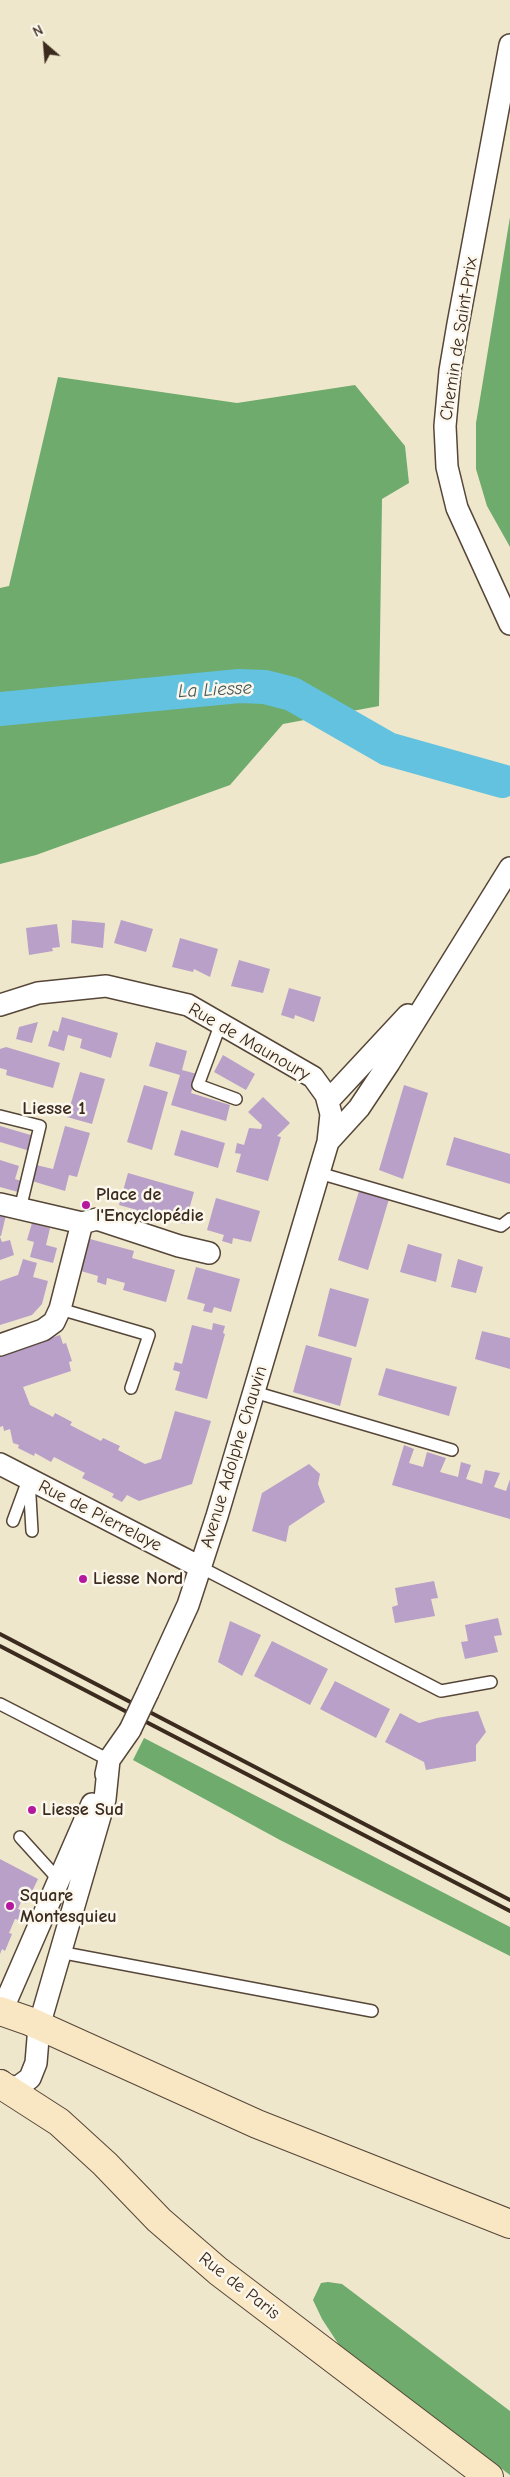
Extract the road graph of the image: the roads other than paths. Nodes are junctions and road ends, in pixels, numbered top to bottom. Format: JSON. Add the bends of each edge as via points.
{"nodes":[{"id":1,"x":510,"y":45,"type":"edge"},
{"id":2,"x":510,"y":624,"type":"edge"},
{"id":3,"x":510,"y":868,"type":"edge"},
{"id":4,"x":434,"y":988,"type":"junction"},
{"id":5,"x":0,"y":1005,"type":"edge"},
{"id":6,"x":221,"y":1023,"type":"junction"},
{"id":7,"x":236,"y":1099,"type":"dead end"},
{"id":8,"x":328,"y":1101,"type":"junction"},
{"id":9,"x":0,"y":1116,"type":"edge"},
{"id":10,"x":328,"y":1142,"type":"junction"},
{"id":11,"x":319,"y":1173,"type":"junction"},
{"id":12,"x":10,"y":1206,"type":"edge"},
{"id":13,"x":510,"y":1219,"type":"edge"},
{"id":14,"x":82,"y":1224,"type":"junction"},
{"id":15,"x":209,"y":1253,"type":"dead end"},
{"id":16,"x":60,"y":1309,"type":"junction"},
{"id":17,"x":0,"y":1345,"type":"edge"},
{"id":18,"x":131,"y":1388,"type":"dead end"},
{"id":19,"x":254,"y":1392,"type":"junction"},
{"id":20,"x":452,"y":1450,"type":"dead end"},
{"id":21,"x":0,"y":1464,"type":"edge"},
{"id":22,"x":29,"y":1479,"type":"junction"},
{"id":23,"x":13,"y":1521,"type":"dead end"},
{"id":24,"x":32,"y":1531,"type":"dead end"},
{"id":25,"x":200,"y":1566,"type":"junction"},
{"id":26,"x":491,"y":1682,"type":"dead end"},
{"id":27,"x":0,"y":1704,"type":"edge"},
{"id":28,"x":107,"y":1768,"type":"junction"},
{"id":29,"x":20,"y":1837,"type":"dead end"},
{"id":30,"x":58,"y":1879,"type":"junction"},
{"id":31,"x":59,"y":1952,"type":"junction"},
{"id":32,"x":372,"y":2011,"type":"dead end"},
{"id":33,"x":0,"y":2012,"type":"edge"},
{"id":34,"x":39,"y":2026,"type":"junction"},
{"id":35,"x":1,"y":2083,"type":"edge"},
{"id":36,"x":510,"y":2224,"type":"edge"},
{"id":37,"x":489,"y":2477,"type":"edge"}],
"edges":[{"from":1,"to":2,"type":"street","name":"Chemin de Saint-Prix","via":[[458,324],[445,426],[447,467],[458,508]]},
{"from":3,"to":4,"type":"street"},
{"from":4,"to":8,"type":"street"},
{"from":4,"to":10,"type":"street","via":[[359,1108]]},
{"from":5,"to":6,"type":"street","name":"Rue de Maunoury","via":[[38,993],[106,986],[188,1005]]},
{"from":6,"to":7,"type":"lane","via":[[198,1085]]},
{"from":6,"to":8,"type":"street","name":"Rue de Maunoury","via":[[313,1077]]},
{"from":8,"to":10,"type":"street","name":"Rue de Maunoury","via":[[331,1114]]},
{"from":9,"to":12,"type":"lane","via":[[40,1126]]},
{"from":10,"to":11,"type":"street","name":"Avenue Adolphe Chauvin"},
{"from":11,"to":13,"type":"lane","via":[[501,1226]]},
{"from":11,"to":19,"type":"street","name":"Avenue Adolphe Chauvin"},
{"from":12,"to":14,"type":"street"},
{"from":14,"to":15,"type":"street","via":[[97,1219]]},
{"from":14,"to":16,"type":"street"},
{"from":16,"to":17,"type":"street","via":[[54,1322],[43,1330]]},
{"from":16,"to":18,"type":"lane","via":[[148,1334]]},
{"from":19,"to":20,"type":"lane"},
{"from":19,"to":25,"type":"street","name":"Avenue Adolphe Chauvin"},
{"from":21,"to":22,"type":"street","name":"Rue de Pierrelaye"},
{"from":22,"to":23,"type":"lane"},
{"from":22,"to":24,"type":"lane"},
{"from":22,"to":25,"type":"street","name":"Rue de Pierrelaye"},
{"from":25,"to":26,"type":"lane","via":[[441,1692]]},
{"from":25,"to":28,"type":"street","name":"Avenue Adolphe Chauvin","bridge":true,"via":[[188,1605],[148,1692]]},
{"from":27,"to":28,"type":"lane"},
{"from":28,"to":30,"type":"street","name":"Avenue Adolphe Chauvin"},
{"from":28,"to":31,"type":"street","name":"Avenue Adolphe Chauvin","via":[[105,1799]]},
{"from":29,"to":30,"type":"lane"},
{"from":30,"to":33,"type":"street","name":"Avenue Adolphe Chauvin"},
{"from":31,"to":32,"type":"lane"},
{"from":31,"to":34,"type":"street","name":"Avenue Adolphe Chauvin"},
{"from":33,"to":34,"type":"main road"},
{"from":34,"to":35,"type":"street","name":"Avenue Adolphe Chauvin","via":[[36,2063],[30,2078],[18,2087]]},
{"from":34,"to":36,"type":"main road","via":[[257,2124]]},
{"from":35,"to":37,"type":"main road","name":"Rue de Paris","via":[[59,2122],[105,2164],[158,2220],[218,2270]]}]}
